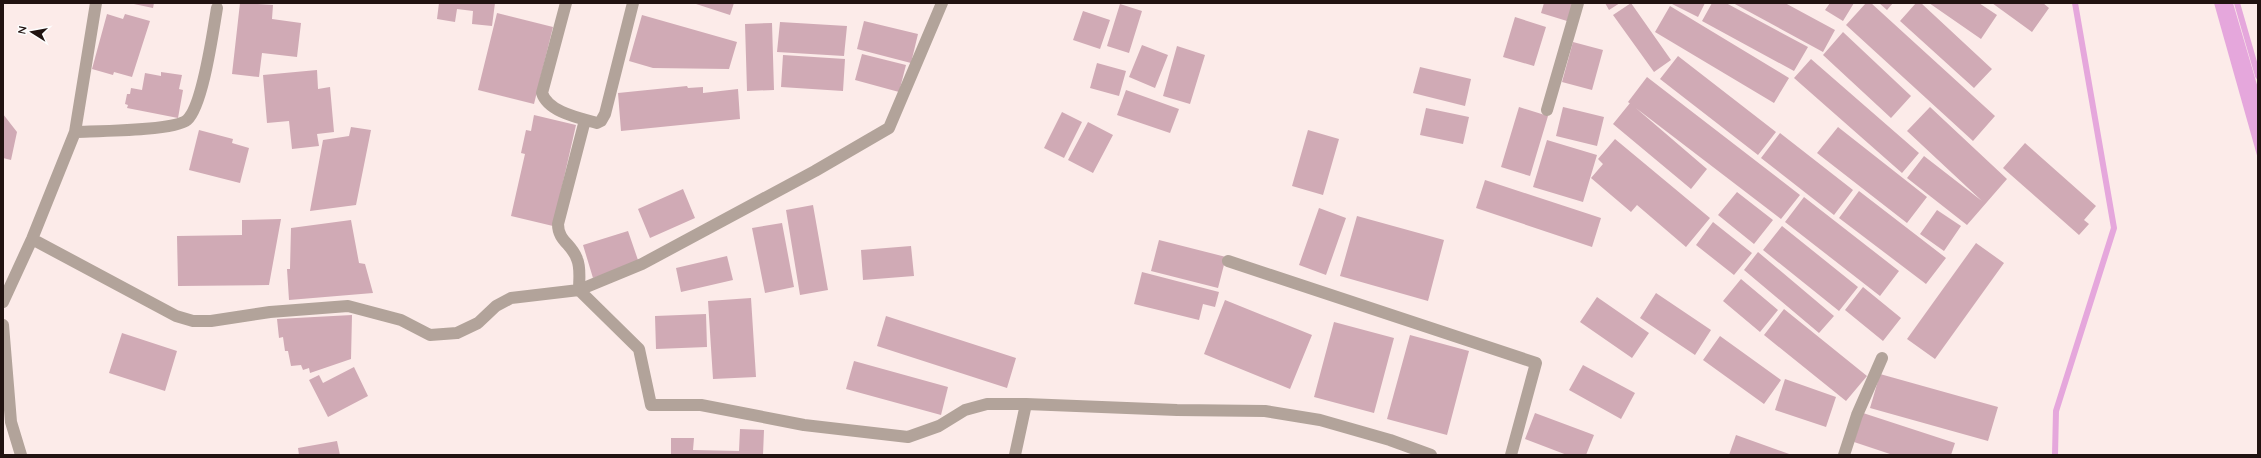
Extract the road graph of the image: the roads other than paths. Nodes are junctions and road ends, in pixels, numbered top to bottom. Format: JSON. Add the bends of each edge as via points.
{"nodes":[{"id":1,"x":96,"y":3,"type":"edge"},
{"id":2,"x":566,"y":3,"type":"edge"},
{"id":3,"x":633,"y":3,"type":"edge"},
{"id":4,"x":942,"y":3,"type":"edge"},
{"id":5,"x":1578,"y":3,"type":"edge"},
{"id":6,"x":217,"y":8,"type":"dead end"},
{"id":7,"x":1547,"y":110,"type":"dead end"},
{"id":8,"x":585,"y":120,"type":"junction"},
{"id":9,"x":75,"y":132,"type":"junction"},
{"id":10,"x":32,"y":239,"type":"junction"},
{"id":11,"x":1228,"y":261,"type":"dead end"},
{"id":12,"x":579,"y":290,"type":"junction"},
{"id":13,"x":3,"y":302,"type":"edge"},
{"id":14,"x":3,"y":325,"type":"edge"},
{"id":15,"x":1882,"y":358,"type":"dead end"},
{"id":16,"x":1026,"y":404,"type":"junction"},
{"id":17,"x":21,"y":455,"type":"edge"},
{"id":18,"x":1015,"y":455,"type":"edge"},
{"id":19,"x":1431,"y":455,"type":"edge"},
{"id":20,"x":1511,"y":455,"type":"edge"},
{"id":21,"x":1844,"y":455,"type":"edge"}],
"edges":[{"from":1,"to":9,"type":"street"},
{"from":2,"to":8,"type":"street","via":[[542,93],[544,101],[553,107]]},
{"from":3,"to":8,"type":"street","via":[[604,114],[597,123]]},
{"from":4,"to":12,"type":"street","via":[[889,128],[816,171],[642,264]]},
{"from":5,"to":7,"type":"street"},
{"from":6,"to":9,"type":"street","via":[[202,87],[194,111],[186,120],[168,126]]},
{"from":8,"to":12,"type":"street","via":[[558,224],[561,238],[577,257]]},
{"from":9,"to":10,"type":"street"},
{"from":10,"to":12,"type":"street","via":[[176,316],[193,321],[348,306],[400,320],[430,335],[457,333],[478,323],[496,306],[511,298]]},
{"from":10,"to":13,"type":"street"},
{"from":11,"to":20,"type":"street","via":[[1536,363]]},
{"from":12,"to":16,"type":"street","via":[[639,349],[651,405],[701,405],[804,425],[908,437],[939,426],[965,410],[987,404]]},
{"from":14,"to":17,"type":"street","via":[[11,422]]},
{"from":15,"to":21,"type":"street","via":[[1857,415]]},
{"from":16,"to":18,"type":"street"},
{"from":16,"to":19,"type":"street","via":[[1265,411],[1320,420]]}]}
